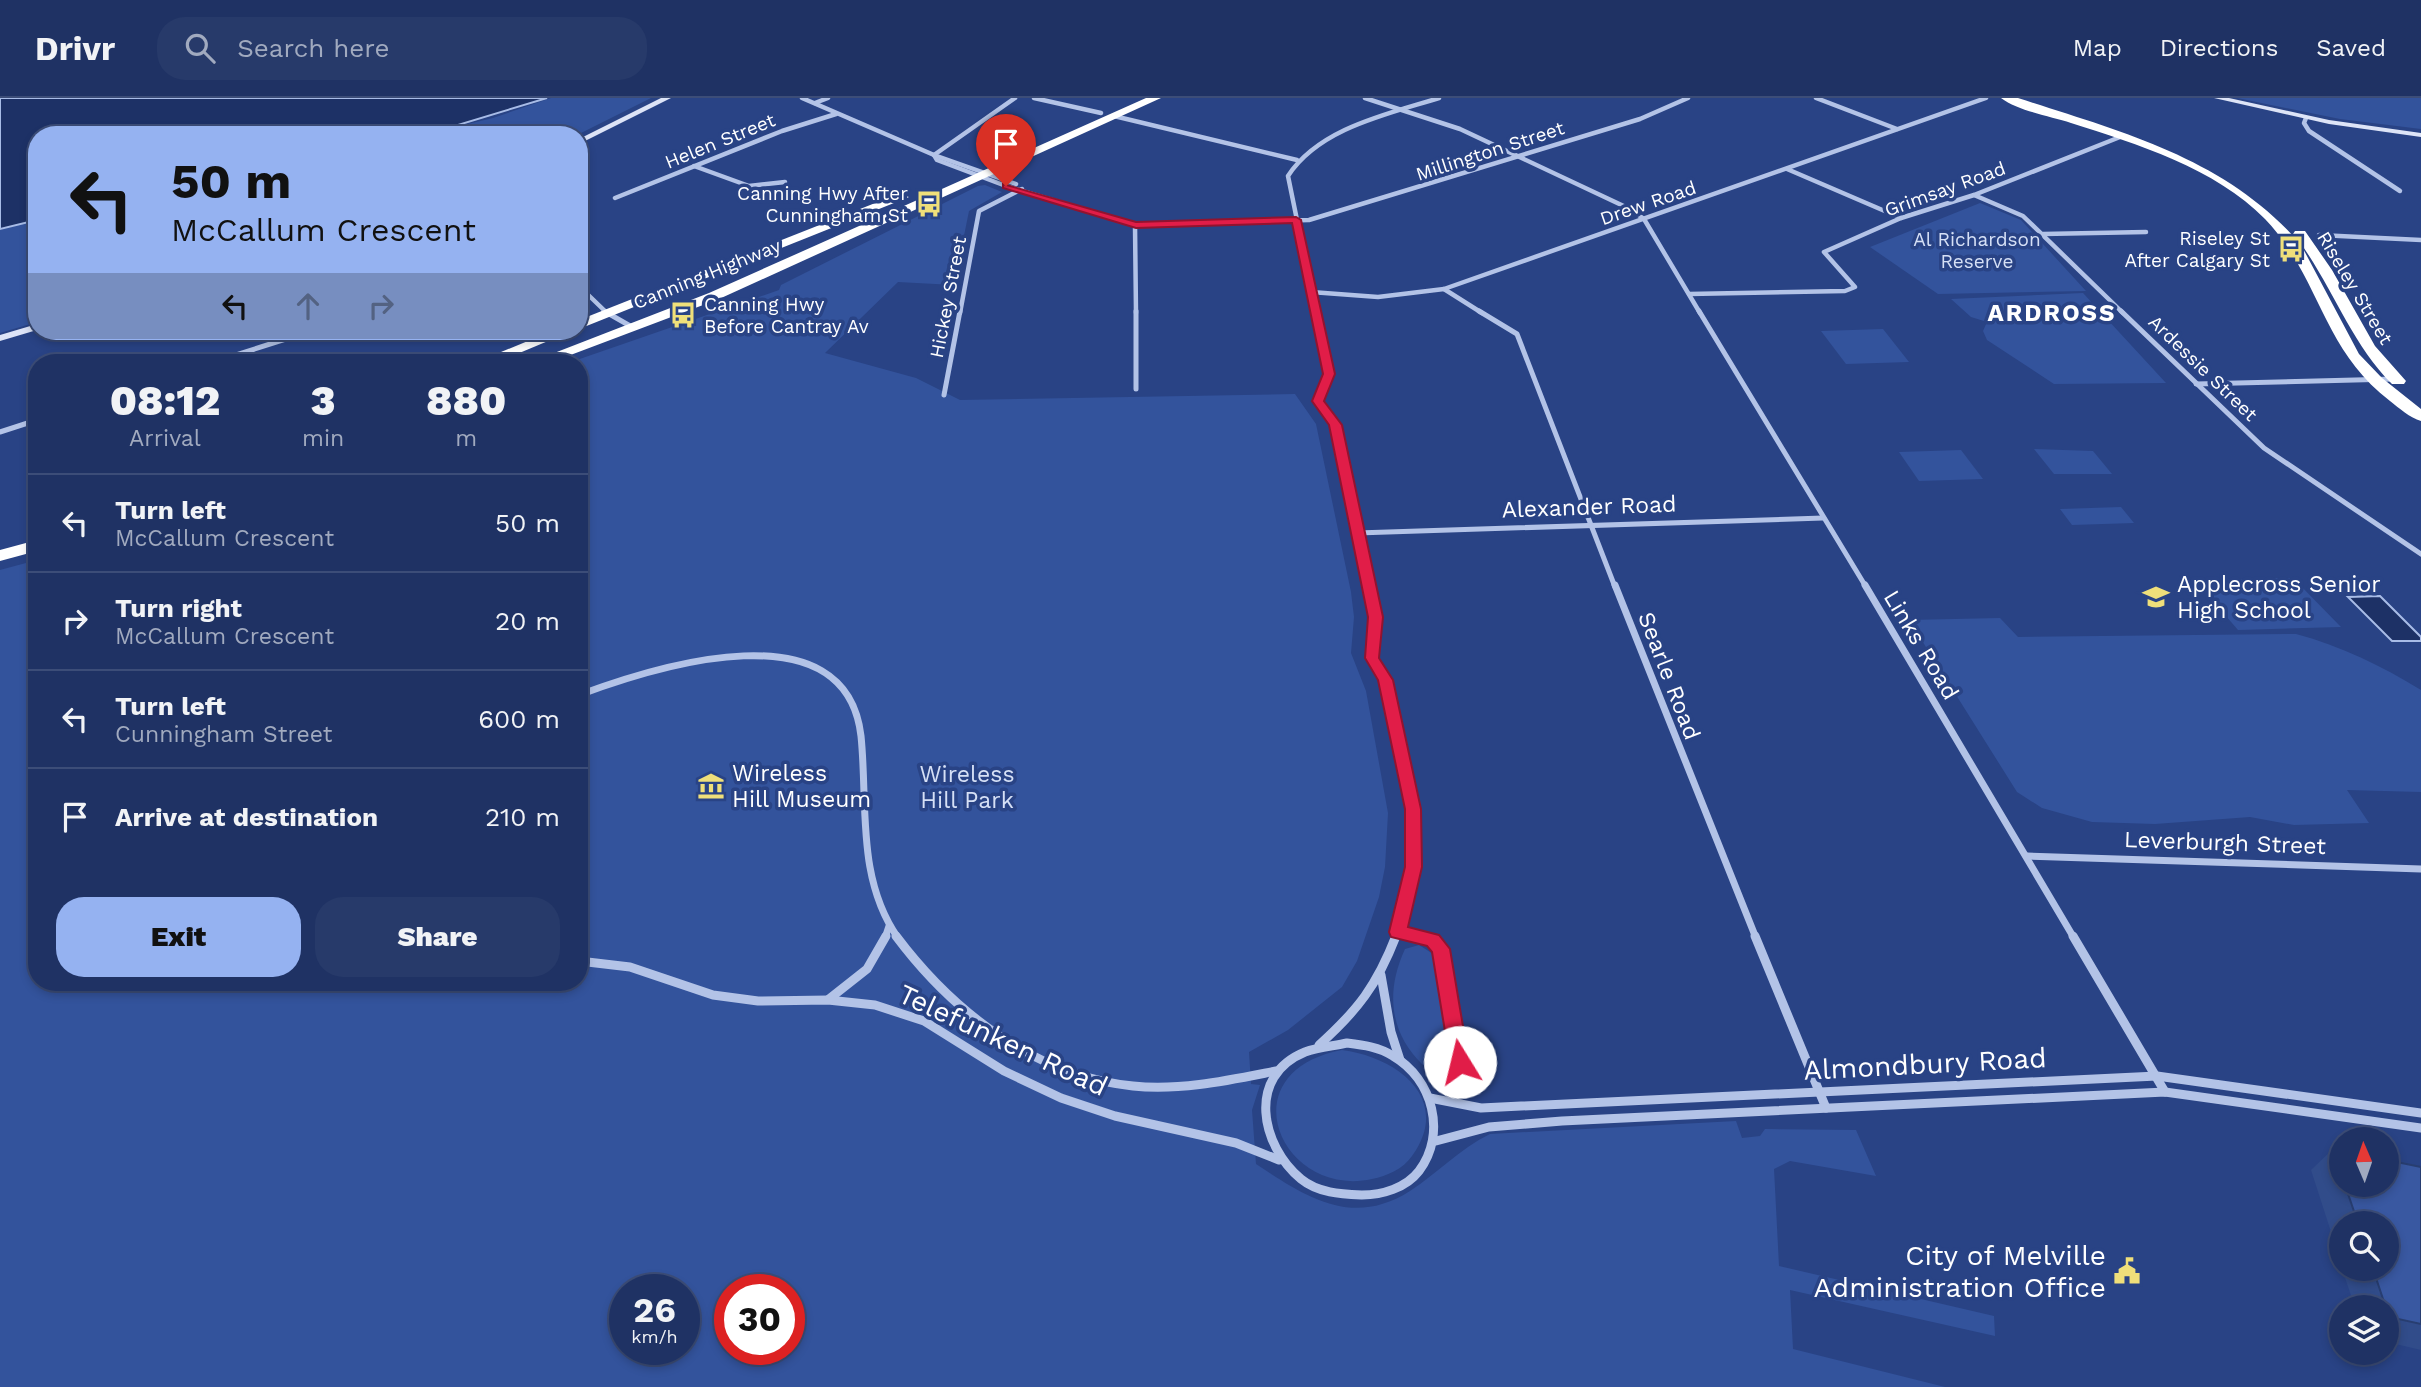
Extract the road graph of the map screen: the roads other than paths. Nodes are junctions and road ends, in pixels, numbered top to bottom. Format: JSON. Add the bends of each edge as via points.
{"nodes":[{"id":1,"x":667,"y":98,"type":"edge"},
{"id":2,"x":802,"y":98,"type":"edge"},
{"id":3,"x":828,"y":98,"type":"edge"},
{"id":4,"x":1015,"y":98,"type":"edge"},
{"id":5,"x":1034,"y":98,"type":"edge"},
{"id":6,"x":1135,"y":98,"type":"edge"},
{"id":7,"x":1155,"y":98,"type":"edge"},
{"id":8,"x":1366,"y":98,"type":"edge"},
{"id":9,"x":1439,"y":98,"type":"edge"},
{"id":10,"x":1688,"y":98,"type":"edge"},
{"id":11,"x":1816,"y":98,"type":"edge"},
{"id":12,"x":1986,"y":98,"type":"edge"},
{"id":13,"x":2007,"y":98,"type":"edge"},
{"id":14,"x":2025,"y":98,"type":"edge"},
{"id":15,"x":2218,"y":98,"type":"edge"},
{"id":16,"x":814,"y":103,"type":"junction"},
{"id":17,"x":1405,"y":110,"type":"junction"},
{"id":18,"x":838,"y":113,"type":"junction"},
{"id":19,"x":1101,"y":113,"type":"junction"},
{"id":20,"x":1114,"y":116,"type":"junction"},
{"id":21,"x":2306,"y":118,"type":"junction"},
{"id":22,"x":1898,"y":129,"type":"junction"},
{"id":23,"x":2421,"y":135,"type":"edge"},
{"id":24,"x":2120,"y":137,"type":"junction"},
{"id":25,"x":588,"y":138,"type":"edge"},
{"id":26,"x":934,"y":155,"type":"junction"},
{"id":27,"x":1520,"y":156,"type":"junction"},
{"id":28,"x":1297,"y":160,"type":"junction"},
{"id":29,"x":694,"y":166,"type":"junction"},
{"id":30,"x":1787,"y":169,"type":"junction"},
{"id":31,"x":978,"y":173,"type":"junction"},
{"id":32,"x":785,"y":182,"type":"dead end"},
{"id":33,"x":1022,"y":189,"type":"junction"},
{"id":34,"x":2400,"y":191,"type":"dead end"},
{"id":35,"x":1974,"y":195,"type":"junction"},
{"id":36,"x":615,"y":198,"type":"dead end"},
{"id":37,"x":1901,"y":218,"type":"junction"},
{"id":38,"x":1644,"y":219,"type":"junction"},
{"id":39,"x":1296,"y":220,"type":"junction"},
{"id":40,"x":1136,"y":225,"type":"junction"},
{"id":41,"x":2146,"y":233,"type":"dead end"},
{"id":42,"x":2042,"y":234,"type":"junction"},
{"id":43,"x":2304,"y":237,"type":"junction"},
{"id":44,"x":2421,"y":240,"type":"edge"},
{"id":45,"x":1444,"y":289,"type":"junction"},
{"id":46,"x":1311,"y":292,"type":"junction"},
{"id":47,"x":1689,"y":294,"type":"junction"},
{"id":48,"x":588,"y":295,"type":"edge"},
{"id":49,"x":608,"y":314,"type":"junction"},
{"id":50,"x":588,"y":322,"type":"edge"},
{"id":51,"x":632,"y":327,"type":"junction"},
{"id":52,"x":28,"y":330,"type":"edge"},
{"id":53,"x":0,"y":338,"type":"edge"},
{"id":54,"x":283,"y":340,"type":"edge"},
{"id":55,"x":542,"y":340,"type":"edge"},
{"id":56,"x":239,"y":354,"type":"edge"},
{"id":57,"x":506,"y":354,"type":"edge"},
{"id":58,"x":560,"y":354,"type":"edge"},
{"id":59,"x":2396,"y":379,"type":"junction"},
{"id":60,"x":2374,"y":380,"type":"junction"},
{"id":61,"x":2196,"y":384,"type":"junction"},
{"id":62,"x":1136,"y":389,"type":"dead end"},
{"id":63,"x":944,"y":395,"type":"dead end"},
{"id":64,"x":2421,"y":399,"type":"edge"},
{"id":65,"x":2421,"y":416,"type":"edge"},
{"id":66,"x":28,"y":423,"type":"edge"},
{"id":67,"x":0,"y":432,"type":"edge"},
{"id":68,"x":1823,"y":518,"type":"junction"},
{"id":69,"x":1592,"y":524,"type":"junction"},
{"id":70,"x":1357,"y":533,"type":"junction"},
{"id":71,"x":28,"y":537,"type":"edge"},
{"id":72,"x":0,"y":545,"type":"edge"},
{"id":73,"x":28,"y":548,"type":"edge"},
{"id":74,"x":2421,"y":554,"type":"edge"},
{"id":75,"x":0,"y":556,"type":"edge"},
{"id":76,"x":588,"y":692,"type":"edge"},
{"id":77,"x":2027,"y":856,"type":"junction"},
{"id":78,"x":2421,"y":869,"type":"edge"},
{"id":79,"x":890,"y":926,"type":"junction"},
{"id":80,"x":1398,"y":932,"type":"junction"},
{"id":81,"x":588,"y":962,"type":"edge"},
{"id":82,"x":1381,"y":975,"type":"junction"},
{"id":83,"x":828,"y":1000,"type":"junction"},
{"id":84,"x":1319,"y":1045,"type":"junction"},
{"id":85,"x":1400,"y":1060,"type":"junction"},
{"id":86,"x":1460,"y":1062,"type":"dead end"},
{"id":87,"x":1276,"y":1071,"type":"junction"},
{"id":88,"x":2157,"y":1076,"type":"junction"},
{"id":89,"x":1819,"y":1092,"type":"junction"},
{"id":90,"x":2165,"y":1092,"type":"junction"},
{"id":91,"x":1430,"y":1098,"type":"junction"},
{"id":92,"x":1826,"y":1108,"type":"junction"},
{"id":93,"x":2421,"y":1113,"type":"edge"},
{"id":94,"x":2421,"y":1128,"type":"edge"},
{"id":95,"x":1436,"y":1141,"type":"junction"},
{"id":96,"x":1279,"y":1160,"type":"junction"}],
"edges":[{"from":1,"to":25,"type":"street"},
{"from":2,"to":16,"type":"street"},
{"from":3,"to":16,"type":"street"},
{"from":4,"to":26,"type":"street"},
{"from":5,"to":19,"type":"street"},
{"from":6,"to":19,"type":"highway","name":"Canning Highway"},
{"from":7,"to":20,"type":"highway","name":"Canning Highway"},
{"from":8,"to":17,"type":"street"},
{"from":9,"to":17,"type":"street"},
{"from":10,"to":27,"type":"street","name":"Millington Street","via":[[1640,119]]},
{"from":11,"to":22,"type":"street"},
{"from":12,"to":22,"type":"street","name":"Drew Road"},
{"from":13,"to":24,"type":"highway","name":"Riseley Street"},
{"from":14,"to":43,"type":"highway","name":"Riseley Street","via":[[2208,166],[2261,198]]},
{"from":15,"to":21,"type":"street"},
{"from":16,"to":18,"type":"street"},
{"from":17,"to":27,"type":"street"},
{"from":17,"to":28,"type":"street","via":[[1347,131]]},
{"from":18,"to":26,"type":"street"},
{"from":18,"to":29,"type":"street","name":"Helen Street"},
{"from":19,"to":31,"type":"highway","name":"Canning Highway"},
{"from":20,"to":28,"type":"street"},
{"from":20,"to":31,"type":"highway","name":"Canning Highway"},
{"from":21,"to":23,"type":"street"},
{"from":21,"to":34,"type":"street","via":[[2309,131]]},
{"from":22,"to":30,"type":"street","name":"Drew Road"},
{"from":24,"to":35,"type":"street","name":"Grimsay Road"},
{"from":24,"to":43,"type":"highway","name":"Riseley Street","via":[[2189,164]]},
{"from":26,"to":31,"type":"street"},
{"from":26,"to":31,"type":"street"},
{"from":27,"to":38,"type":"street"},
{"from":27,"to":39,"type":"street","name":"Millington Street","via":[[1332,215]]},
{"from":28,"to":39,"type":"street","via":[[1288,176]]},
{"from":29,"to":32,"type":"street","via":[[735,184],[773,187]]},
{"from":29,"to":36,"type":"street","name":"Helen Street"},
{"from":30,"to":37,"type":"street"},
{"from":30,"to":38,"type":"street","name":"Drew Road"},
{"from":31,"to":33,"type":"street"},
{"from":31,"to":33,"type":"street"},
{"from":31,"to":49,"type":"highway","name":"Canning Highway"},
{"from":31,"to":51,"type":"highway","name":"Canning Highway","via":[[714,296]]},
{"from":33,"to":40,"type":"street","name":"Millington Street"},
{"from":33,"to":63,"type":"street","name":"Hickey Street","via":[[979,211]]},
{"from":35,"to":37,"type":"street","name":"Grimsay Road"},
{"from":35,"to":42,"type":"street","name":"Ardessie Street","via":[[2018,213]]},
{"from":37,"to":47,"type":"street","name":"Grimsay Road","via":[[1824,252],[1855,287],[1845,291]]},
{"from":38,"to":45,"type":"street","name":"Drew Road"},
{"from":38,"to":47,"type":"street","name":"Links Road"},
{"from":39,"to":40,"type":"street","name":"Millington Street"},
{"from":39,"to":46,"type":"street"},
{"from":40,"to":62,"type":"street"},
{"from":41,"to":42,"type":"street"},
{"from":42,"to":61,"type":"street","name":"Ardessie Street"},
{"from":43,"to":44,"type":"street"},
{"from":43,"to":59,"type":"highway","name":"Riseley Street","via":[[2373,357]]},
{"from":43,"to":60,"type":"highway","name":"Riseley Street","via":[[2347,348]]},
{"from":45,"to":46,"type":"street","name":"Drew Road"},
{"from":45,"to":69,"type":"street","name":"Searle Road","via":[[1517,334]]},
{"from":46,"to":70,"type":"street","via":[[1329,374],[1318,401],[1335,425]]},
{"from":47,"to":68,"type":"street","name":"Links Road"},
{"from":48,"to":49,"type":"street"},
{"from":49,"to":50,"type":"highway","name":"Canning Highway"},
{"from":49,"to":51,"type":"street"},
{"from":51,"to":58,"type":"highway","name":"Canning Highway"},
{"from":52,"to":53,"type":"street"},
{"from":54,"to":56,"type":"street"},
{"from":55,"to":57,"type":"highway"},
{"from":59,"to":60,"type":"street"},
{"from":59,"to":64,"type":"highway","name":"Riseley Street"},
{"from":60,"to":61,"type":"street"},
{"from":60,"to":65,"type":"highway","name":"Riseley Street"},
{"from":61,"to":74,"type":"street","name":"Ardessie Street","via":[[2276,457]]},
{"from":66,"to":67,"type":"street"},
{"from":68,"to":69,"type":"street","name":"Alexander Road"},
{"from":68,"to":77,"type":"street","name":"Links Road"},
{"from":69,"to":70,"type":"street","name":"Alexander Road"},
{"from":69,"to":89,"type":"street","name":"Searle Road"},
{"from":70,"to":80,"type":"street","via":[[1375,617],[1372,658],[1386,680],[1413,809],[1413,867]]},
{"from":71,"to":72,"type":"highway"},
{"from":73,"to":75,"type":"highway"},
{"from":76,"to":79,"type":"street","name":"Telefunken Road","via":[[659,668],[720,659],[796,660],[817,667],[842,685],[856,710],[864,828],[872,873]]},
{"from":77,"to":78,"type":"street","name":"Leverburgh Street"},
{"from":77,"to":88,"type":"street","name":"Links Road"},
{"from":79,"to":83,"type":"street","via":[[874,962]]},
{"from":79,"to":87,"type":"street","name":"Telefunken Road","via":[[963,1010],[1021,1049],[1073,1073],[1131,1085],[1176,1087]]},
{"from":80,"to":82,"type":"street"},
{"from":80,"to":86,"type":"street","via":[[1433,940],[1441,949]]},
{"from":81,"to":83,"type":"street","name":"Telefunken Road","via":[[630,967],[713,995],[758,1001]]},
{"from":82,"to":84,"type":"street"},
{"from":82,"to":85,"type":"street"},
{"from":83,"to":96,"type":"street","name":"Telefunken Road","via":[[875,1005],[924,1021],[1004,1072],[1061,1098],[1115,1116],[1236,1143]]},
{"from":84,"to":85,"type":"street","via":[[1374,1047]]},
{"from":84,"to":87,"type":"street"},
{"from":85,"to":91,"type":"street"},
{"from":87,"to":96,"type":"street","via":[[1264,1116]]},
{"from":88,"to":89,"type":"street","name":"Almondbury Road"},
{"from":88,"to":90,"type":"street","name":"Links Road"},
{"from":88,"to":93,"type":"street","name":"Almondbury Road"},
{"from":89,"to":91,"type":"street","name":"Almondbury Road","via":[[1481,1108]]},
{"from":89,"to":92,"type":"street","name":"Searle Road"},
{"from":90,"to":92,"type":"street","name":"Almondbury Road"},
{"from":90,"to":94,"type":"street","name":"Almondbury Road"},
{"from":91,"to":95,"type":"street"},
{"from":92,"to":95,"type":"street","name":"Almondbury Road","via":[[1489,1127]]},
{"from":95,"to":96,"type":"street","via":[[1416,1174],[1396,1188],[1373,1195],[1339,1195],[1306,1182]]}]}
